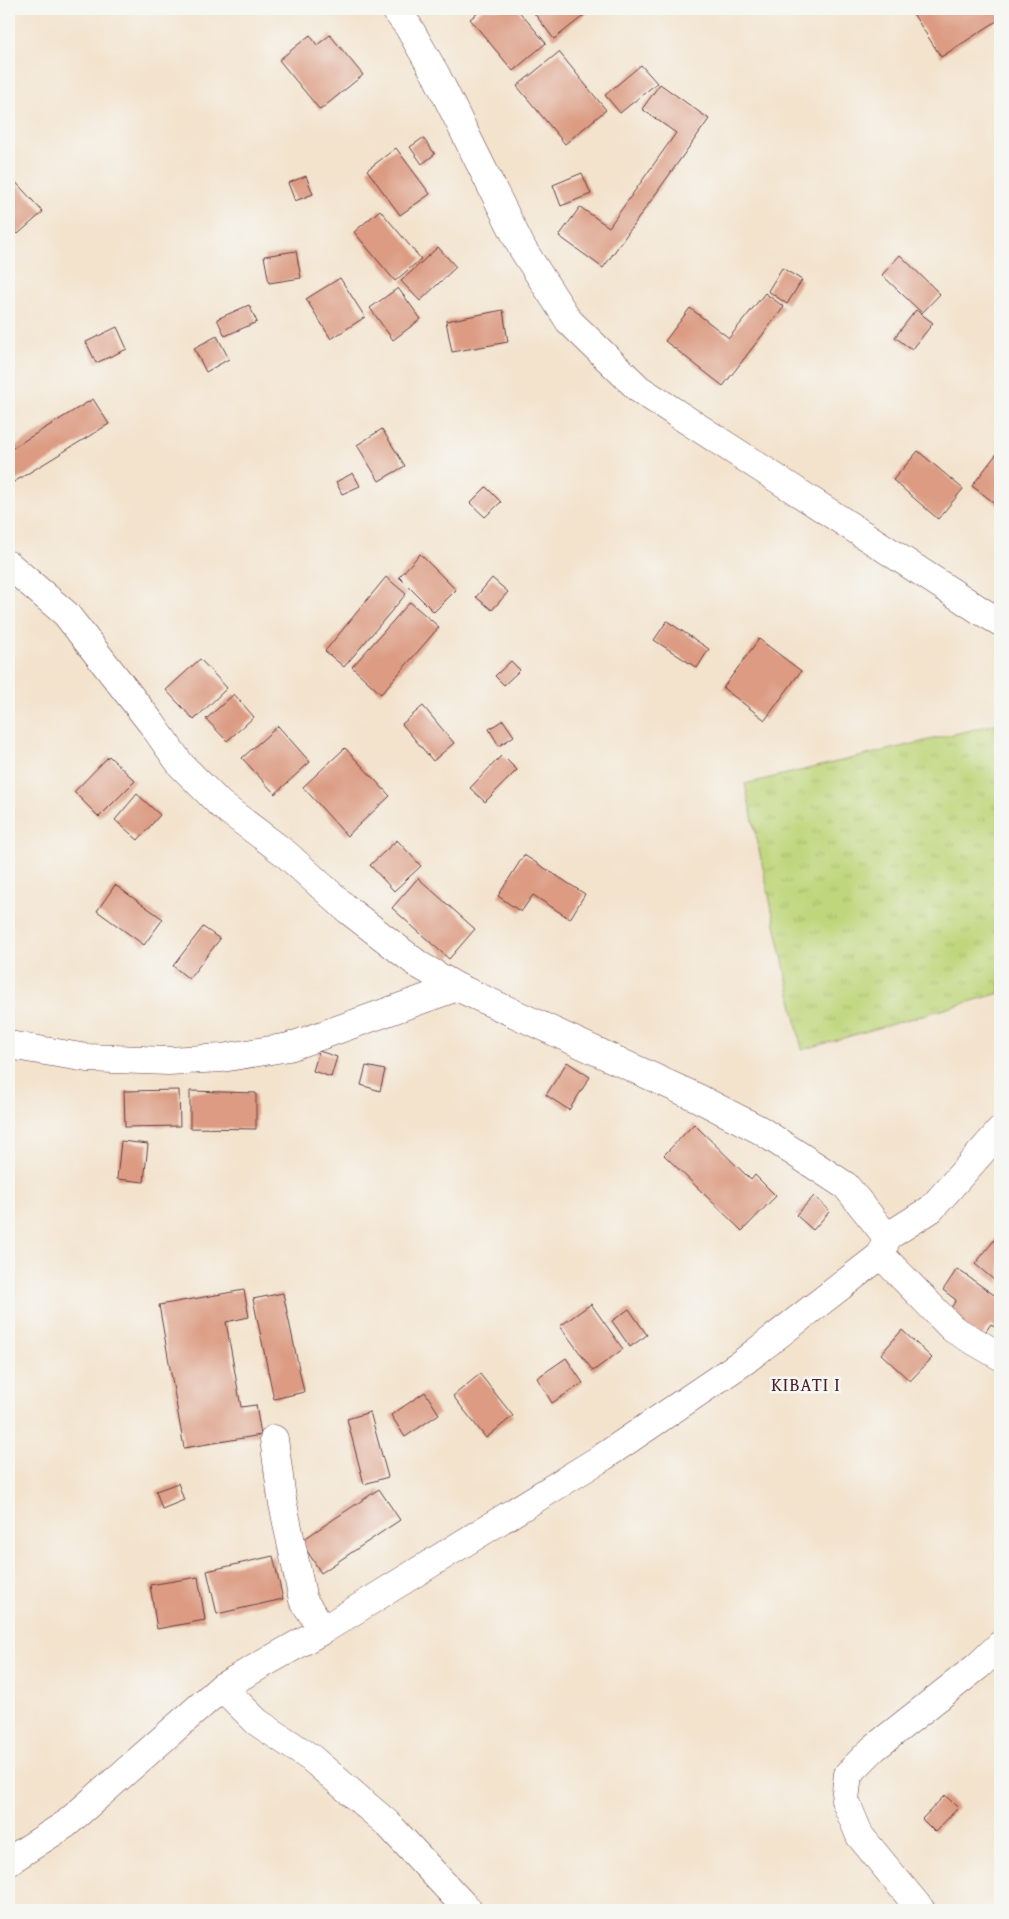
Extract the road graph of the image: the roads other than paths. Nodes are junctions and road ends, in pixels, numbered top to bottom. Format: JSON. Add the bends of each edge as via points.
{"nodes":[{"id":1,"x":395,"y":9,"type":"edge"},
{"id":2,"x":9,"y":565,"type":"edge"},
{"id":3,"x":994,"y":612,"type":"edge"},
{"id":4,"x":457,"y":987,"type":"junction"},
{"id":5,"x":9,"y":1045,"type":"edge"},
{"id":6,"x":1000,"y":1131,"type":"edge"},
{"id":7,"x":884,"y":1246,"type":"junction"},
{"id":8,"x":1000,"y":1356,"type":"edge"},
{"id":9,"x":274,"y":1439,"type":"dead end"},
{"id":10,"x":323,"y":1630,"type":"junction"},
{"id":11,"x":1000,"y":1645,"type":"edge"},
{"id":12,"x":222,"y":1687,"type":"junction"},
{"id":13,"x":9,"y":1861,"type":"edge"},
{"id":14,"x":468,"y":1910,"type":"edge"},
{"id":15,"x":921,"y":1910,"type":"edge"}],
"edges":[{"from":1,"to":3,"type":"street","via":[[436,75],[522,248],[569,320],[639,389]]},
{"from":2,"to":4,"type":"street","via":[[66,614],[181,765],[220,804],[286,854],[348,910],[419,965]]},
{"from":4,"to":5,"type":"street","via":[[290,1047],[222,1058],[168,1062],[87,1058]]},
{"from":4,"to":7,"type":"street","via":[[760,1130],[846,1186]]},
{"from":6,"to":7,"type":"street","via":[[932,1209]]},
{"from":7,"to":8,"type":"street","via":[[953,1329]]},
{"from":7,"to":10,"type":"street","via":[[742,1362],[603,1457]]},
{"from":9,"to":10,"type":"street","via":[[282,1500],[303,1600]]},
{"from":10,"to":12,"type":"street"},
{"from":11,"to":15,"type":"street","via":[[874,1748],[848,1774],[845,1800],[860,1836]]},
{"from":12,"to":13,"type":"street","via":[[66,1824]]},
{"from":12,"to":14,"type":"street","via":[[257,1722],[311,1758],[388,1824]]}]}
